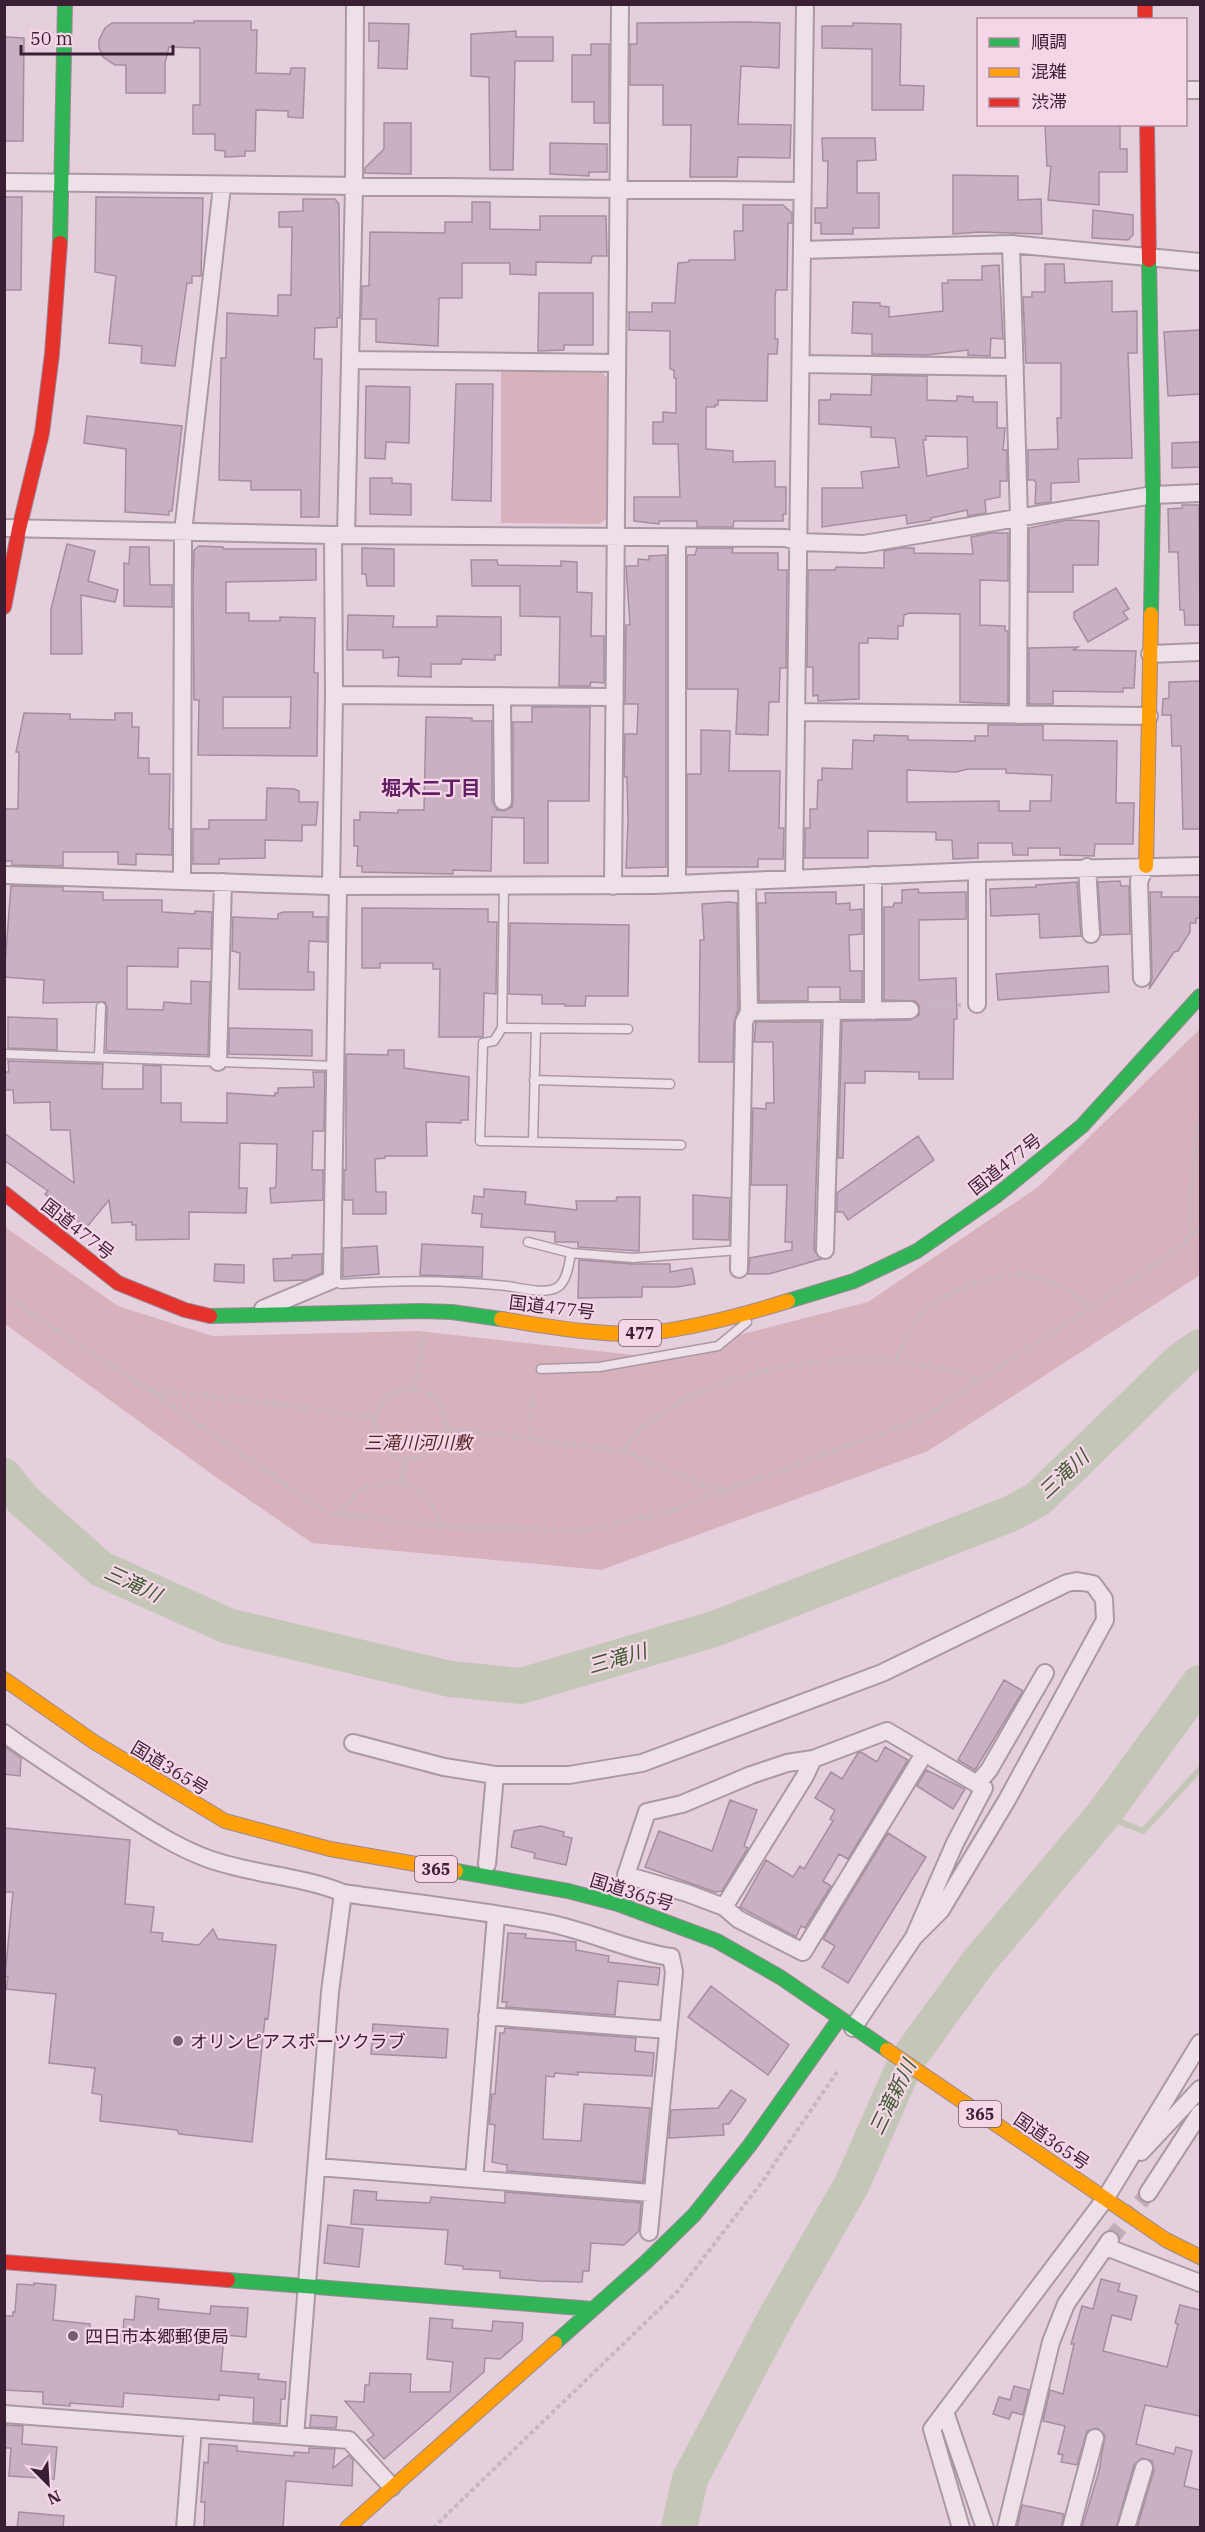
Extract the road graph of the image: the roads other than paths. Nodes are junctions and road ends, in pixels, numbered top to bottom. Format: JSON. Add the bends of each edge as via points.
{"nodes":[{"id":1,"x":65,"y":4,"type":"edge"},
{"id":2,"x":355,"y":4,"type":"edge"},
{"id":3,"x":620,"y":4,"type":"edge"},
{"id":4,"x":805,"y":4,"type":"edge"},
{"id":5,"x":1147,"y":126,"type":"edge"},
{"id":6,"x":4,"y":182,"type":"edge"},
{"id":7,"x":61,"y":183,"type":"junction"},
{"id":8,"x":222,"y":186,"type":"junction"},
{"id":9,"x":354,"y":187,"type":"junction"},
{"id":10,"x":619,"y":189,"type":"junction"},
{"id":11,"x":802,"y":191,"type":"junction"},
{"id":12,"x":1011,"y":244,"type":"junction"},
{"id":13,"x":802,"y":250,"type":"junction"},
{"id":14,"x":1149,"y":256,"type":"junction"},
{"id":15,"x":1200,"y":262,"type":"edge"},
{"id":16,"x":351,"y":360,"type":"junction"},
{"id":17,"x":617,"y":363,"type":"junction"},
{"id":18,"x":801,"y":364,"type":"junction"},
{"id":19,"x":1015,"y":367,"type":"junction"},
{"id":20,"x":1200,"y":493,"type":"edge"},
{"id":21,"x":1153,"y":495,"type":"junction"},
{"id":22,"x":1019,"y":518,"type":"junction"},
{"id":23,"x":12,"y":528,"type":"edge"},
{"id":24,"x":183,"y":532,"type":"junction"},
{"id":25,"x":340,"y":535,"type":"junction"},
{"id":26,"x":616,"y":537,"type":"junction"},
{"id":27,"x":677,"y":537,"type":"junction"},
{"id":28,"x":799,"y":542,"type":"junction"},
{"id":29,"x":4,"y":607,"type":"edge"},
{"id":30,"x":1200,"y":652,"type":"edge"},
{"id":31,"x":1150,"y":654,"type":"junction"},
{"id":32,"x":334,"y":695,"type":"junction"},
{"id":33,"x":502,"y":696,"type":"junction"},
{"id":34,"x":615,"y":697,"type":"junction"},
{"id":35,"x":796,"y":712,"type":"junction"},
{"id":36,"x":1018,"y":715,"type":"junction"},
{"id":37,"x":1149,"y":716,"type":"junction"},
{"id":38,"x":503,"y":801,"type":"dead end"},
{"id":39,"x":1146,"y":866,"type":"junction"},
{"id":40,"x":1200,"y":866,"type":"edge"},
{"id":41,"x":1087,"y":867,"type":"junction"},
{"id":42,"x":977,"y":871,"type":"junction"},
{"id":43,"x":4,"y":875,"type":"edge"},
{"id":44,"x":873,"y":875,"type":"junction"},
{"id":45,"x":794,"y":879,"type":"junction"},
{"id":46,"x":182,"y":881,"type":"junction"},
{"id":47,"x":747,"y":881,"type":"junction"},
{"id":48,"x":223,"y":882,"type":"junction"},
{"id":49,"x":677,"y":884,"type":"junction"},
{"id":50,"x":504,"y":885,"type":"junction"},
{"id":51,"x":334,"y":886,"type":"junction"},
{"id":52,"x":613,"y":886,"type":"junction"},
{"id":53,"x":1091,"y":934,"type":"dead end"},
{"id":54,"x":1142,"y":978,"type":"dead end"},
{"id":55,"x":1200,"y":996,"type":"edge"},
{"id":56,"x":977,"y":1004,"type":"road end"},
{"id":57,"x":100,"y":1007,"type":"dead end"},
{"id":58,"x":832,"y":1011,"type":"junction"},
{"id":59,"x":873,"y":1011,"type":"junction"},
{"id":60,"x":910,"y":1011,"type":"road end"},
{"id":61,"x":749,"y":1012,"type":"junction"},
{"id":62,"x":502,"y":1028,"type":"junction"},
{"id":63,"x":536,"y":1028,"type":"junction"},
{"id":64,"x":628,"y":1029,"type":"dead end"},
{"id":65,"x":4,"y":1054,"type":"edge"},
{"id":66,"x":99,"y":1057,"type":"junction"},
{"id":67,"x":218,"y":1062,"type":"junction"},
{"id":68,"x":335,"y":1066,"type":"junction"},
{"id":69,"x":534,"y":1080,"type":"junction"},
{"id":70,"x":670,"y":1084,"type":"dead end"},
{"id":71,"x":533,"y":1142,"type":"junction"},
{"id":72,"x":681,"y":1145,"type":"dead end"},
{"id":73,"x":4,"y":1193,"type":"edge"},
{"id":74,"x":528,"y":1242,"type":"dead end"},
{"id":75,"x":740,"y":1250,"type":"junction"},
{"id":76,"x":825,"y":1250,"type":"dead end"},
{"id":77,"x":571,"y":1253,"type":"junction"},
{"id":78,"x":739,"y":1269,"type":"dead end"},
{"id":79,"x":332,"y":1280,"type":"junction"},
{"id":80,"x":757,"y":1311,"type":"junction"},
{"id":81,"x":246,"y":1316,"type":"junction"},
{"id":82,"x":541,"y":1369,"type":"dead end"},
{"id":83,"x":1045,"y":1673,"type":"dead end"},
{"id":84,"x":4,"y":1679,"type":"edge"},
{"id":85,"x":4,"y":1733,"type":"edge"},
{"id":86,"x":354,"y":1743,"type":"dead end"},
{"id":87,"x":924,"y":1754,"type":"junction"},
{"id":88,"x":813,"y":1759,"type":"junction"},
{"id":89,"x":495,"y":1775,"type":"junction"},
{"id":90,"x":977,"y":1784,"type":"junction"},
{"id":91,"x":487,"y":1863,"type":"dead end"},
{"id":92,"x":344,"y":1893,"type":"junction"},
{"id":93,"x":724,"y":1907,"type":"junction"},
{"id":94,"x":496,"y":1916,"type":"junction"},
{"id":95,"x":914,"y":1937,"type":"junction"},
{"id":96,"x":487,"y":2016,"type":"junction"},
{"id":97,"x":847,"y":2023,"type":"junction"},
{"id":98,"x":668,"y":2030,"type":"junction"},
{"id":99,"x":1200,"y":2043,"type":"edge"},
{"id":100,"x":1200,"y":2089,"type":"edge"},
{"id":101,"x":1200,"y":2113,"type":"edge"},
{"id":102,"x":1127,"y":2162,"type":"junction"},
{"id":103,"x":316,"y":2167,"type":"junction"},
{"id":104,"x":474,"y":2179,"type":"junction"},
{"id":105,"x":651,"y":2193,"type":"junction"},
{"id":106,"x":1148,"y":2193,"type":"tunnel mouth"},
{"id":107,"x":1105,"y":2199,"type":"junction"},
{"id":108,"x":650,"y":2232,"type":"dead end"},
{"id":109,"x":1200,"y":2257,"type":"edge"},
{"id":110,"x":4,"y":2262,"type":"edge"},
{"id":111,"x":1200,"y":2283,"type":"edge"},
{"id":112,"x":307,"y":2285,"type":"junction"},
{"id":113,"x":593,"y":2309,"type":"junction"},
{"id":114,"x":945,"y":2412,"type":"junction"},
{"id":115,"x":4,"y":2414,"type":"edge"},
{"id":116,"x":193,"y":2428,"type":"junction"},
{"id":117,"x":295,"y":2436,"type":"junction"},
{"id":118,"x":1095,"y":2438,"type":"dead end"},
{"id":119,"x":1144,"y":2468,"type":"dead end"},
{"id":120,"x":392,"y":2487,"type":"junction"},
{"id":121,"x":185,"y":2528,"type":"edge"},
{"id":122,"x":347,"y":2528,"type":"edge"},
{"id":123,"x":960,"y":2528,"type":"edge"},
{"id":124,"x":985,"y":2528,"type":"edge"},
{"id":125,"x":1006,"y":2528,"type":"edge"},
{"id":126,"x":1071,"y":2528,"type":"edge"},
{"id":127,"x":1126,"y":2528,"type":"edge"}],
"edges":[{"from":1,"to":7,"type":"main road"},
{"from":2,"to":9,"type":"street"},
{"from":3,"to":10,"type":"street"},
{"from":4,"to":11,"type":"street"},
{"from":5,"to":14,"type":"main road"},
{"from":6,"to":7,"type":"street"},
{"from":7,"to":8,"type":"street"},
{"from":7,"to":23,"type":"main road","via":[[59,267],[42,432]]},
{"from":8,"to":9,"type":"street"},
{"from":8,"to":24,"type":"street"},
{"from":9,"to":10,"type":"street"},
{"from":9,"to":16,"type":"street"},
{"from":10,"to":11,"type":"street"},
{"from":10,"to":17,"type":"street"},
{"from":11,"to":13,"type":"street"},
{"from":12,"to":13,"type":"street"},
{"from":12,"to":14,"type":"street"},
{"from":12,"to":19,"type":"street"},
{"from":13,"to":18,"type":"street"},
{"from":14,"to":15,"type":"street"},
{"from":14,"to":21,"type":"main road"},
{"from":16,"to":17,"type":"street"},
{"from":16,"to":25,"type":"street"},
{"from":17,"to":26,"type":"street"},
{"from":18,"to":19,"type":"street"},
{"from":18,"to":28,"type":"street"},
{"from":19,"to":22,"type":"street"},
{"from":20,"to":21,"type":"street"},
{"from":21,"to":22,"type":"street"},
{"from":21,"to":31,"type":"main road"},
{"from":22,"to":28,"type":"street","via":[[864,544]]},
{"from":22,"to":36,"type":"street"},
{"from":23,"to":24,"type":"street"},
{"from":23,"to":29,"type":"main road"},
{"from":24,"to":25,"type":"street"},
{"from":24,"to":46,"type":"street"},
{"from":25,"to":26,"type":"street"},
{"from":25,"to":32,"type":"street"},
{"from":26,"to":27,"type":"street"},
{"from":26,"to":34,"type":"street"},
{"from":27,"to":28,"type":"street","via":[[786,538]]},
{"from":27,"to":49,"type":"street"},
{"from":28,"to":35,"type":"street"},
{"from":30,"to":31,"type":"street"},
{"from":31,"to":37,"type":"main road"},
{"from":32,"to":33,"type":"street"},
{"from":32,"to":51,"type":"street"},
{"from":33,"to":34,"type":"street"},
{"from":33,"to":38,"type":"street"},
{"from":34,"to":52,"type":"street"},
{"from":35,"to":36,"type":"street"},
{"from":35,"to":45,"type":"street"},
{"from":36,"to":37,"type":"street"},
{"from":37,"to":39,"type":"main road"},
{"from":39,"to":40,"type":"street"},
{"from":39,"to":41,"type":"street"},
{"from":39,"to":54,"type":"street","via":[[1139,881]]},
{"from":41,"to":42,"type":"street"},
{"from":41,"to":53,"type":"street"},
{"from":42,"to":44,"type":"street"},
{"from":42,"to":56,"type":"street"},
{"from":43,"to":46,"type":"street"},
{"from":44,"to":45,"type":"street"},
{"from":44,"to":59,"type":"street"},
{"from":45,"to":47,"type":"street"},
{"from":46,"to":48,"type":"street"},
{"from":47,"to":49,"type":"street"},
{"from":47,"to":61,"type":"street"},
{"from":48,"to":51,"type":"street"},
{"from":48,"to":67,"type":"street"},
{"from":49,"to":52,"type":"street"},
{"from":50,"to":51,"type":"street"},
{"from":50,"to":52,"type":"street"},
{"from":50,"to":62,"type":"lane"},
{"from":51,"to":68,"type":"street"},
{"from":55,"to":80,"type":"main road","name":"国道477号","number":"477","via":[[1082,1126],[996,1196],[917,1251],[864,1276]]},
{"from":57,"to":66,"type":"lane"},
{"from":58,"to":59,"type":"street"},
{"from":58,"to":61,"type":"street"},
{"from":58,"to":76,"type":"street"},
{"from":59,"to":60,"type":"street"},
{"from":61,"to":75,"type":"street","via":[[744,1023]]},
{"from":62,"to":63,"type":"lane"},
{"from":62,"to":71,"type":"lane","via":[[494,1041],[483,1043],[480,1141]]},
{"from":63,"to":64,"type":"lane"},
{"from":63,"to":69,"type":"lane"},
{"from":65,"to":66,"type":"lane"},
{"from":66,"to":67,"type":"lane"},
{"from":67,"to":68,"type":"lane"},
{"from":68,"to":79,"type":"street"},
{"from":69,"to":70,"type":"lane"},
{"from":69,"to":71,"type":"lane"},
{"from":71,"to":72,"type":"lane"},
{"from":73,"to":81,"type":"main road","name":"国道477号","number":"477","via":[[118,1283],[184,1310],[211,1316]]},
{"from":74,"to":77,"type":"lane"},
{"from":75,"to":77,"type":"lane","via":[[633,1258]]},
{"from":75,"to":78,"type":"street"},
{"from":77,"to":79,"type":"lane","via":[[562,1283],[547,1290],[394,1282],[341,1284]]},
{"from":79,"to":81,"type":"street"},
{"from":80,"to":81,"type":"main road","name":"国道477号","number":"477","via":[[646,1334],[574,1330],[452,1312]]},
{"from":80,"to":82,"type":"lane","via":[[741,1330],[718,1346],[599,1367]]},
{"from":83,"to":90,"type":"street"},
{"from":84,"to":97,"type":"main road","name":"国道365号","number":"365","via":[[103,1748],[225,1821],[330,1849],[568,1891],[618,1904],[749,1957]]},
{"from":85,"to":92,"type":"street","via":[[171,1842],[237,1868],[319,1883]]},
{"from":86,"to":89,"type":"street","via":[[444,1767]]},
{"from":87,"to":88,"type":"street","via":[[887,1731]]},
{"from":87,"to":90,"type":"street"},
{"from":87,"to":93,"type":"street","via":[[803,1952],[738,1919]]},
{"from":88,"to":93,"type":"street"},
{"from":88,"to":93,"type":"street","via":[[786,1763],[682,1804],[647,1812],[626,1875]]},
{"from":89,"to":91,"type":"street"},
{"from":89,"to":95,"type":"street","via":[[569,1775],[642,1763],[882,1673],[1067,1583],[1093,1584],[1104,1599],[1105,1620],[1007,1800],[941,1910]]},
{"from":90,"to":95,"type":"street","via":[[984,1788],[954,1843]]},
{"from":92,"to":94,"type":"street"},
{"from":92,"to":103,"type":"street","via":[[330,1992]]},
{"from":94,"to":96,"type":"street"},
{"from":94,"to":98,"type":"street","via":[[547,1923],[671,1957],[674,1972]]},
{"from":95,"to":97,"type":"street"},
{"from":96,"to":98,"type":"street"},
{"from":96,"to":104,"type":"street"},
{"from":97,"to":107,"type":"main road","name":"国道365号","number":"365"},
{"from":97,"to":113,"type":"main road","via":[[694,2215]]},
{"from":98,"to":105,"type":"street"},
{"from":99,"to":102,"type":"street"},
{"from":100,"to":102,"type":"street"},
{"from":101,"to":106,"type":"street"},
{"from":102,"to":107,"type":"street"},
{"from":103,"to":104,"type":"street"},
{"from":103,"to":112,"type":"street"},
{"from":104,"to":105,"type":"street"},
{"from":105,"to":108,"type":"street"},
{"from":107,"to":109,"type":"main road","name":"国道365号","number":"365","via":[[1166,2240]]},
{"from":107,"to":114,"type":"street"},
{"from":110,"to":112,"type":"main road"},
{"from":111,"to":125,"type":"street","via":[[1108,2244],[1066,2304],[1051,2342]]},
{"from":112,"to":113,"type":"main road"},
{"from":112,"to":117,"type":"street"},
{"from":113,"to":120,"type":"main road"},
{"from":114,"to":123,"type":"street","via":[[932,2429]]},
{"from":114,"to":124,"type":"street"},
{"from":115,"to":116,"type":"street"},
{"from":116,"to":117,"type":"street"},
{"from":116,"to":121,"type":"street"},
{"from":117,"to":120,"type":"street","via":[[349,2440]]},
{"from":118,"to":126,"type":"street"},
{"from":119,"to":127,"type":"street"},
{"from":120,"to":122,"type":"main road"}]}
